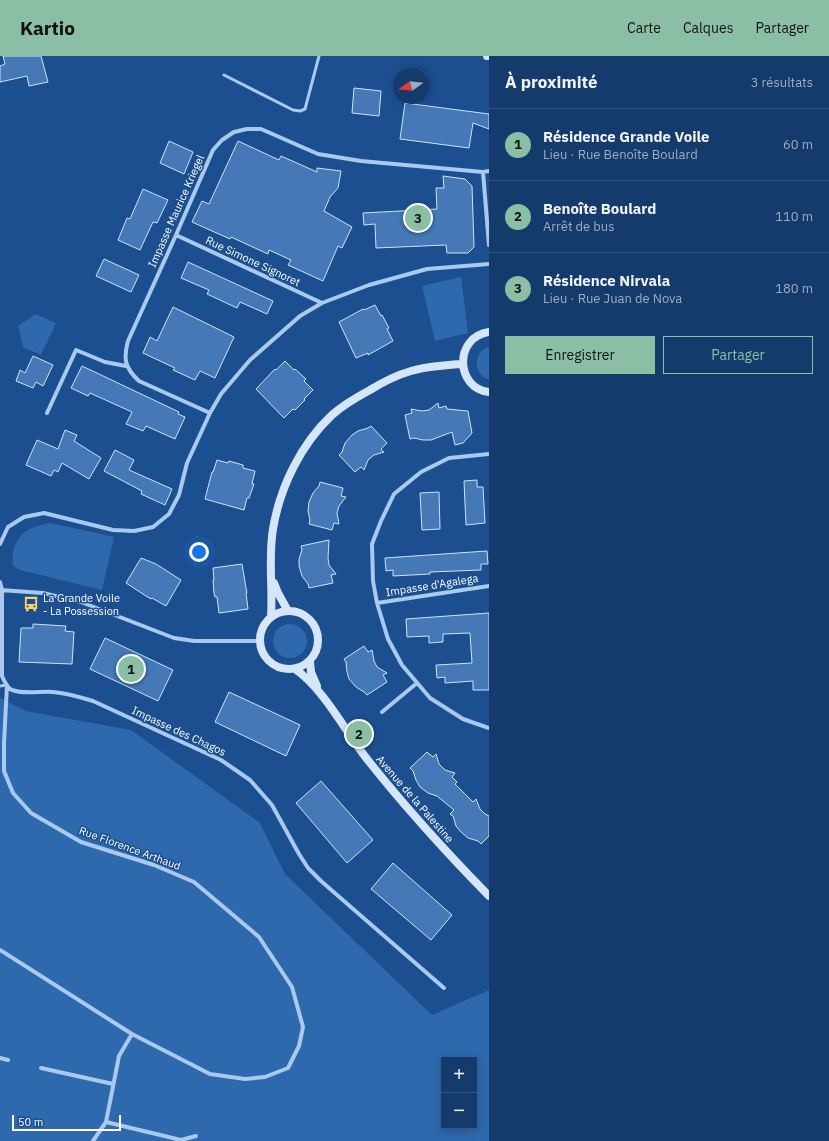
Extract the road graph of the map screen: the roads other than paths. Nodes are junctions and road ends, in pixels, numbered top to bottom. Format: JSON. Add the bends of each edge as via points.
{"nodes":[{"id":1,"x":319,"y":56,"type":"edge"},
{"id":2,"x":224,"y":75,"type":"dead end"},
{"id":3,"x":489,"y":171,"type":"edge"},
{"id":4,"x":483,"y":172,"type":"junction"},
{"id":5,"x":176,"y":235,"type":"junction"},
{"id":6,"x":489,"y":245,"type":"edge"},
{"id":7,"x":489,"y":264,"type":"edge"},
{"id":8,"x":322,"y":303,"type":"junction"},
{"id":9,"x":489,"y":332,"type":"edge"},
{"id":10,"x":462,"y":364,"type":"junction"},
{"id":11,"x":126,"y":366,"type":"junction"},
{"id":12,"x":489,"y":392,"type":"edge"},
{"id":13,"x":47,"y":413,"type":"dead end"},
{"id":14,"x":210,"y":413,"type":"junction"},
{"id":15,"x":489,"y":454,"type":"edge"},
{"id":16,"x":0,"y":544,"type":"edge"},
{"id":17,"x":270,"y":574,"type":"junction"},
{"id":18,"x":0,"y":582,"type":"edge"},
{"id":19,"x":489,"y":586,"type":"edge"},
{"id":20,"x":1,"y":590,"type":"edge"},
{"id":21,"x":377,"y":603,"type":"junction"},
{"id":22,"x":288,"y":611,"type":"junction"},
{"id":23,"x":271,"y":617,"type":"junction"},
{"id":24,"x":260,"y":641,"type":"junction"},
{"id":25,"x":310,"y":662,"type":"junction"},
{"id":26,"x":295,"y":669,"type":"junction"},
{"id":27,"x":417,"y":683,"type":"junction"},
{"id":28,"x":7,"y":685,"type":"junction"},
{"id":29,"x":0,"y":686,"type":"edge"},
{"id":30,"x":318,"y":690,"type":"junction"},
{"id":31,"x":382,"y":712,"type":"dead end"},
{"id":32,"x":489,"y":728,"type":"edge"},
{"id":33,"x":489,"y":896,"type":"edge"},
{"id":34,"x":0,"y":950,"type":"edge"},
{"id":35,"x":444,"y":988,"type":"dead end"},
{"id":36,"x":132,"y":1034,"type":"junction"},
{"id":37,"x":0,"y":1058,"type":"edge"},
{"id":38,"x":8,"y":1060,"type":"dead end"},
{"id":39,"x":41,"y":1068,"type":"dead end"},
{"id":40,"x":113,"y":1084,"type":"junction"},
{"id":41,"x":106,"y":1122,"type":"junction"},
{"id":42,"x":196,"y":1136,"type":"dead end"},
{"id":43,"x":93,"y":1141,"type":"edge"}],
"edges":[{"from":1,"to":2,"type":"lane","via":[[305,109],[300,111],[293,110]]},
{"from":3,"to":4,"type":"street","name":"Impasse Maurice Kriegel"},
{"from":4,"to":5,"type":"street","name":"Impasse Maurice Kriegel","via":[[361,161],[318,154],[261,129],[247,129],[234,132],[213,150]]},
{"from":4,"to":6,"type":"street"},
{"from":5,"to":8,"type":"street","name":"Rue Simone Signoret"},
{"from":5,"to":11,"type":"street","name":"Impasse Maurice Kriegel","via":[[128,341],[125,352]]},
{"from":7,"to":8,"type":"street","via":[[427,269],[369,284]]},
{"from":8,"to":14,"type":"street","via":[[300,316],[250,360],[221,394]]},
{"from":9,"to":10,"type":"main road","via":[[475,337],[468,345]]},
{"from":10,"to":12,"type":"main road","via":[[470,382],[477,388]]},
{"from":10,"to":17,"type":"main road","via":[[433,367],[385,381],[332,415],[298,458],[284,486],[273,529]]},
{"from":11,"to":13,"type":"street","via":[[105,362],[76,350]]},
{"from":11,"to":14,"type":"street","via":[[139,381]]},
{"from":14,"to":16,"type":"street","via":[[187,463],[179,495],[169,514],[153,526],[134,531],[113,530],[44,513],[24,517],[8,527]]},
{"from":15,"to":21,"type":"street","via":[[449,458],[421,472],[394,494],[372,544],[373,581]]},
{"from":17,"to":22,"type":"main road"},
{"from":17,"to":23,"type":"main road"},
{"from":18,"to":20,"type":"street"},
{"from":19,"to":21,"type":"street","name":"Impasse d'Agalega"},
{"from":20,"to":24,"type":"street","via":[[43,593],[80,602],[174,638],[194,641]]},
{"from":20,"to":28,"type":"street","via":[[1,667]]},
{"from":21,"to":27,"type":"street","via":[[388,639],[402,665]]},
{"from":22,"to":23,"type":"main road"},
{"from":22,"to":25,"type":"main road","via":[[306,616],[317,630],[318,647]]},
{"from":23,"to":24,"type":"main road","via":[[266,622]]},
{"from":24,"to":26,"type":"main road","via":[[265,657],[271,663],[278,668]]},
{"from":25,"to":26,"type":"main road"},
{"from":25,"to":30,"type":"main road","name":"Avenue de la Palestine"},
{"from":26,"to":30,"type":"main road","name":"Avenue de la Palestine"},
{"from":27,"to":31,"type":"street"},
{"from":27,"to":32,"type":"street","via":[[430,698],[463,719]]},
{"from":28,"to":29,"type":"lane"},
{"from":28,"to":35,"type":"street","name":"Impasse des Chagos","via":[[19,692],[52,692],[93,701],[221,760],[250,780],[272,805],[308,868]]},
{"from":28,"to":36,"type":"street","name":"Rue Florence Arthaud","via":[[4,771],[17,798],[30,813],[81,842],[154,865],[194,882],[259,937],[292,987],[303,1027],[299,1046],[288,1068],[265,1076],[245,1079],[210,1074]]},
{"from":30,"to":33,"type":"main road","name":"Avenue de la Palestine","via":[[381,777]]},
{"from":34,"to":36,"type":"street","name":"Rue Florence Arthaud"},
{"from":36,"to":40,"type":"street","via":[[119,1056]]},
{"from":37,"to":38,"type":"street"},
{"from":39,"to":40,"type":"street"},
{"from":40,"to":41,"type":"street"},
{"from":41,"to":42,"type":"street","via":[[181,1140]]},
{"from":41,"to":43,"type":"street"}]}
